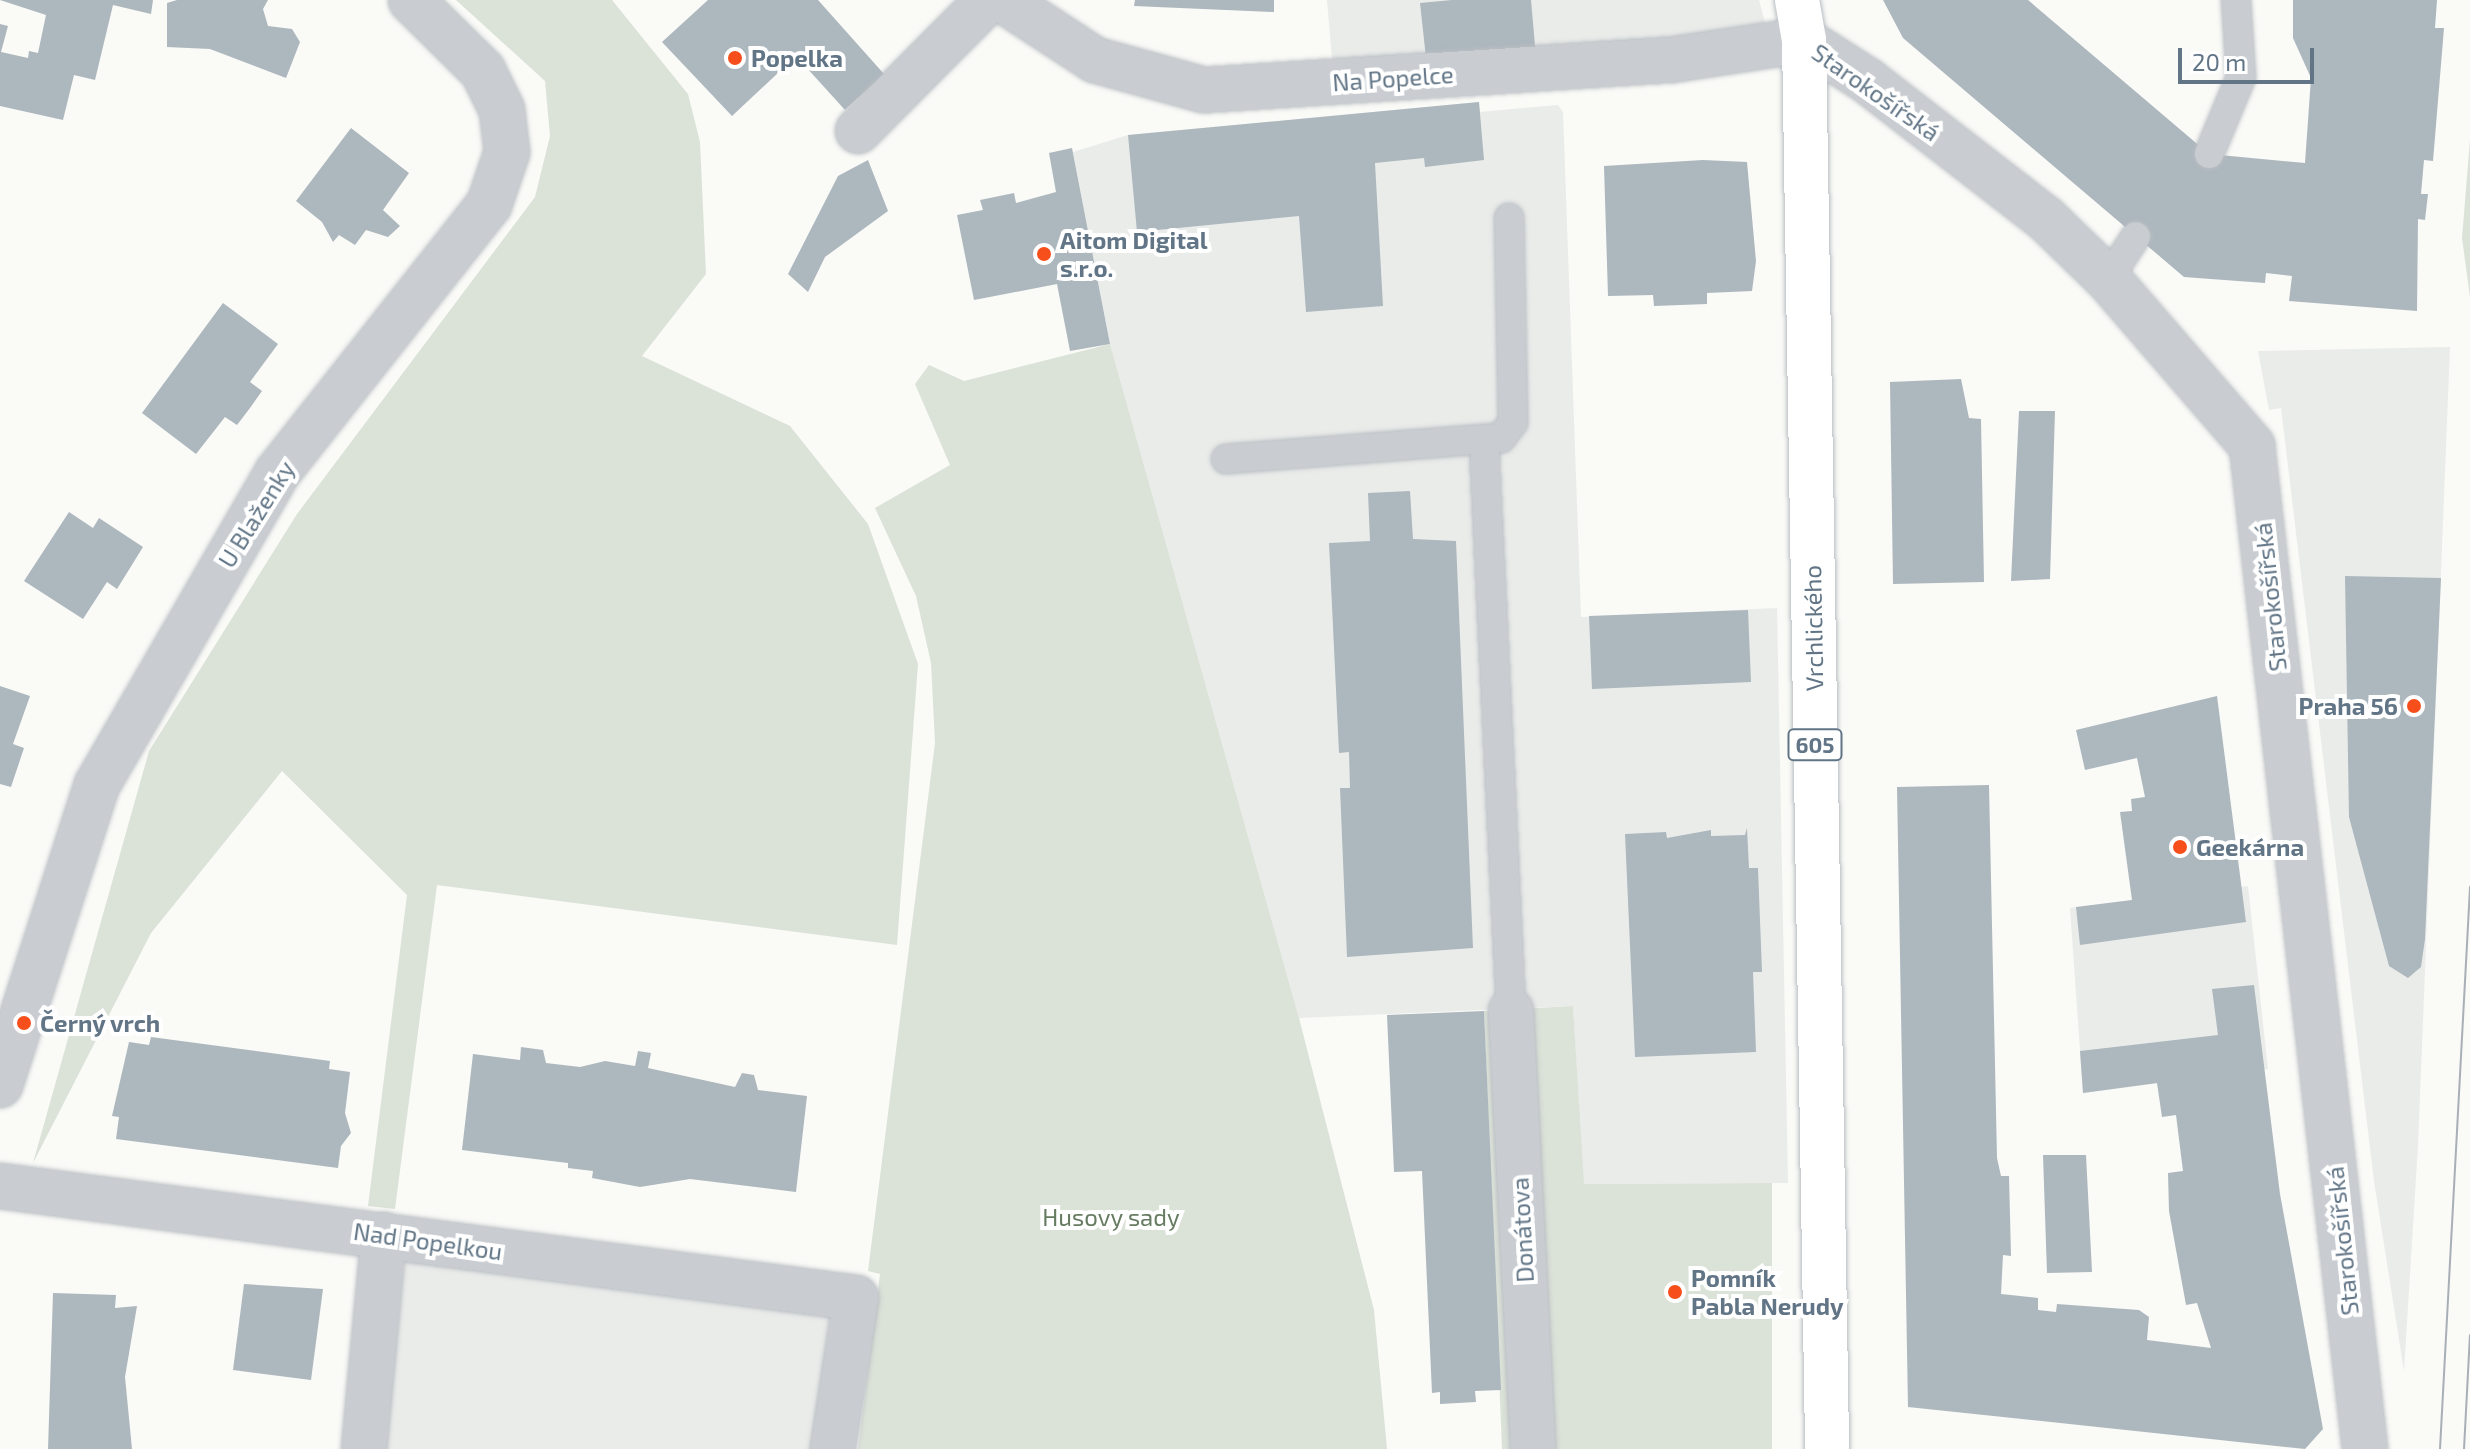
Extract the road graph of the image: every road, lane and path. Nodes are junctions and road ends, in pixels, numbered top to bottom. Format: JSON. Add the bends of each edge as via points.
{"nodes":[{"id":1,"x":411,"y":0,"type":"edge"},
{"id":2,"x":988,"y":0,"type":"edge"},
{"id":3,"x":1003,"y":0,"type":"edge"},
{"id":4,"x":2236,"y":0,"type":"edge"},
{"id":5,"x":1800,"y":20,"type":"edge"},
{"id":6,"x":858,"y":131,"type":"dead end"},
{"id":7,"x":2209,"y":154,"type":"dead end"},
{"id":8,"x":1509,"y":218,"type":"dead end"},
{"id":9,"x":2136,"y":236,"type":"dead end"},
{"id":10,"x":2108,"y":279,"type":"junction"},
{"id":11,"x":1484,"y":442,"type":"junction"},
{"id":12,"x":1226,"y":459,"type":"dead end"},
{"id":13,"x":1511,"y":1011,"type":"joint"},
{"id":14,"x":0,"y":1085,"type":"edge"},
{"id":15,"x":0,"y":1186,"type":"edge"},
{"id":16,"x":384,"y":1235,"type":"junction"},
{"id":17,"x":364,"y":1449,"type":"edge"},
{"id":18,"x":833,"y":1449,"type":"edge"},
{"id":19,"x":1533,"y":1449,"type":"edge"},
{"id":20,"x":1827,"y":1449,"type":"edge"},
{"id":21,"x":2365,"y":1449,"type":"edge"}],
"edges":[{"from":1,"to":14,"type":"street","name":"U Blaženky","via":[[483,71],[502,110],[507,152],[489,205],[277,473],[97,785]]},
{"from":2,"to":6,"type":"street"},
{"from":3,"to":5,"type":"street","name":"Na Popelce","via":[[1095,60],[1204,90],[1677,59]]},
{"from":4,"to":7,"type":"lane","via":[[2241,77]]},
{"from":5,"to":10,"type":"street","name":"Starokošířská","via":[[1868,81],[2046,219]]},
{"from":5,"to":20,"type":"main road","name":"Vrchlického","number":"605"},
{"from":8,"to":11,"type":"lane","via":[[1513,422],[1501,438]]},
{"from":9,"to":10,"type":"lane"},
{"from":10,"to":21,"type":"street","name":"Starokošířská","via":[[2252,446]]},
{"from":11,"to":12,"type":"lane"},
{"from":11,"to":13,"type":"lane"},
{"from":13,"to":19,"type":"street","name":"Donátova"},
{"from":15,"to":16,"type":"street","name":"Nad Popelkou"},
{"from":16,"to":17,"type":"street"},
{"from":16,"to":18,"type":"street","name":"Nad Popelkou","via":[[856,1298]]}]}
